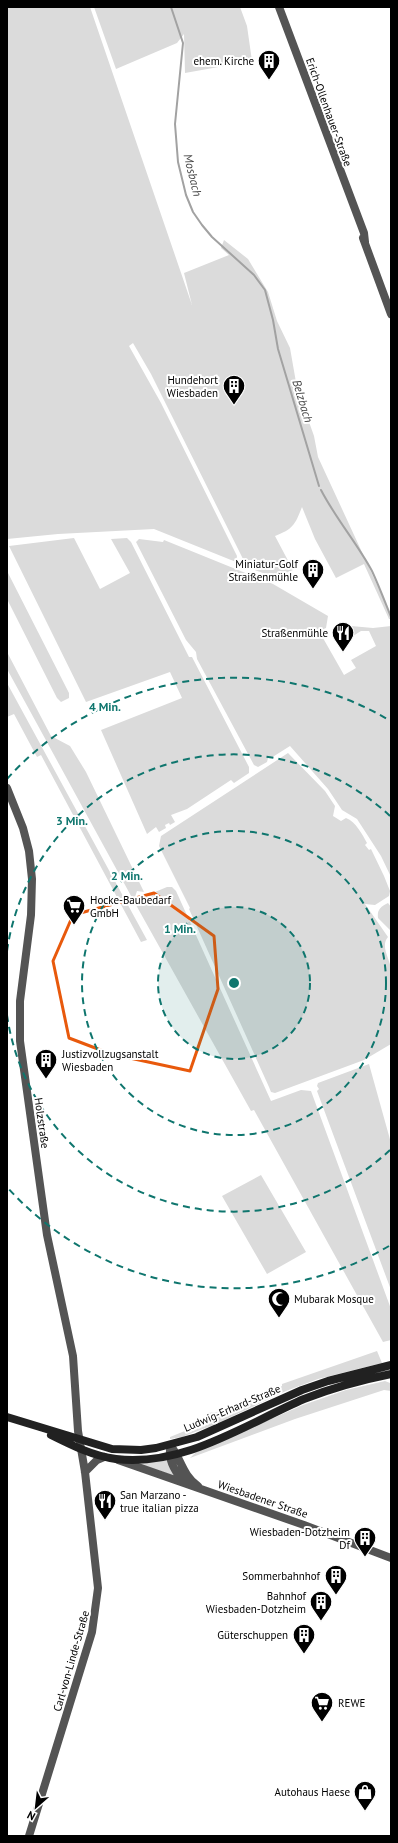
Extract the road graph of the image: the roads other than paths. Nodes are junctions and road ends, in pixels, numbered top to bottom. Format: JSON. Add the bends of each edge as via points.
{"nodes":[{"id":1,"x":279,"y":7,"type":"edge"},
{"id":2,"x":391,"y":314,"type":"edge"},
{"id":3,"x":7,"y":788,"type":"edge"},
{"id":4,"x":391,"y":1365,"type":"edge"},
{"id":5,"x":391,"y":1374,"type":"edge"},
{"id":6,"x":7,"y":1417,"type":"edge"},
{"id":7,"x":38,"y":1428,"type":"junction"},
{"id":8,"x":79,"y":1439,"type":"junction"},
{"id":9,"x":171,"y":1446,"type":"junction"},
{"id":10,"x":81,"y":1448,"type":"junction"},
{"id":11,"x":173,"y":1455,"type":"junction"},
{"id":12,"x":104,"y":1457,"type":"junction"},
{"id":13,"x":115,"y":1459,"type":"junction"},
{"id":14,"x":85,"y":1472,"type":"junction"},
{"id":15,"x":187,"y":1484,"type":"junction"},
{"id":16,"x":201,"y":1489,"type":"junction"},
{"id":17,"x":317,"y":1530,"type":"junction"},
{"id":18,"x":391,"y":1553,"type":"edge"},
{"id":19,"x":391,"y":1558,"type":"edge"},
{"id":20,"x":29,"y":1836,"type":"edge"}],
"edges":[{"from":1,"to":2,"type":"street","name":"Erich-Ollenhauer-Straße","via":[[364,233]]},
{"from":3,"to":8,"type":"street","name":"Holzstraße","via":[[23,828],[31,865],[32,903],[20,1001],[20,1041],[46,1230],[72,1356]]},
{"from":4,"to":9,"type":"main road","name":"Ludwig-Erhard-Straße","via":[[353,1373],[302,1390]]},
{"from":5,"to":11,"type":"main road","name":"Ludwig-Erhard-Straße","via":[[356,1382],[305,1399],[201,1447]]},
{"from":6,"to":7,"type":"main road"},
{"from":7,"to":8,"type":"main road","name":"Ludwig-Erhard-Straße"},
{"from":7,"to":10,"type":"main road","name":"Ludwig-Erhard-Straße"},
{"from":8,"to":9,"type":"main road","name":"Ludwig-Erhard-Straße","via":[[112,1449]]},
{"from":8,"to":10,"type":"street","name":"Carl-von-Linde-Straße"},
{"from":9,"to":11,"type":"street"},
{"from":10,"to":12,"type":"main road","name":"Ludwig-Erhard-Straße"},
{"from":10,"to":14,"type":"street","name":"Carl-von-Linde-Straße"},
{"from":11,"to":13,"type":"main road","name":"Ludwig-Erhard-Straße","via":[[134,1460]]},
{"from":11,"to":15,"type":"street","name":"Wiesbadener Straße","via":[[175,1472]]},
{"from":11,"to":16,"type":"street","name":"Wiesbadener Straße","via":[[186,1474]]},
{"from":12,"to":13,"type":"main road","name":"Ludwig-Erhard-Straße"},
{"from":12,"to":14,"type":"street"},
{"from":13,"to":15,"type":"street"},
{"from":14,"to":20,"type":"street","name":"Carl-von-Linde-Straße","via":[[98,1578],[95,1620]]},
{"from":15,"to":16,"type":"street","name":"Wiesbadener Straße"},
{"from":16,"to":17,"type":"street","name":"Wiesbadener Straße"},
{"from":17,"to":18,"type":"street","name":"Wiesbadener Straße","via":[[331,1532]]},
{"from":17,"to":19,"type":"street","name":"Wiesbadener Straße"}]}
